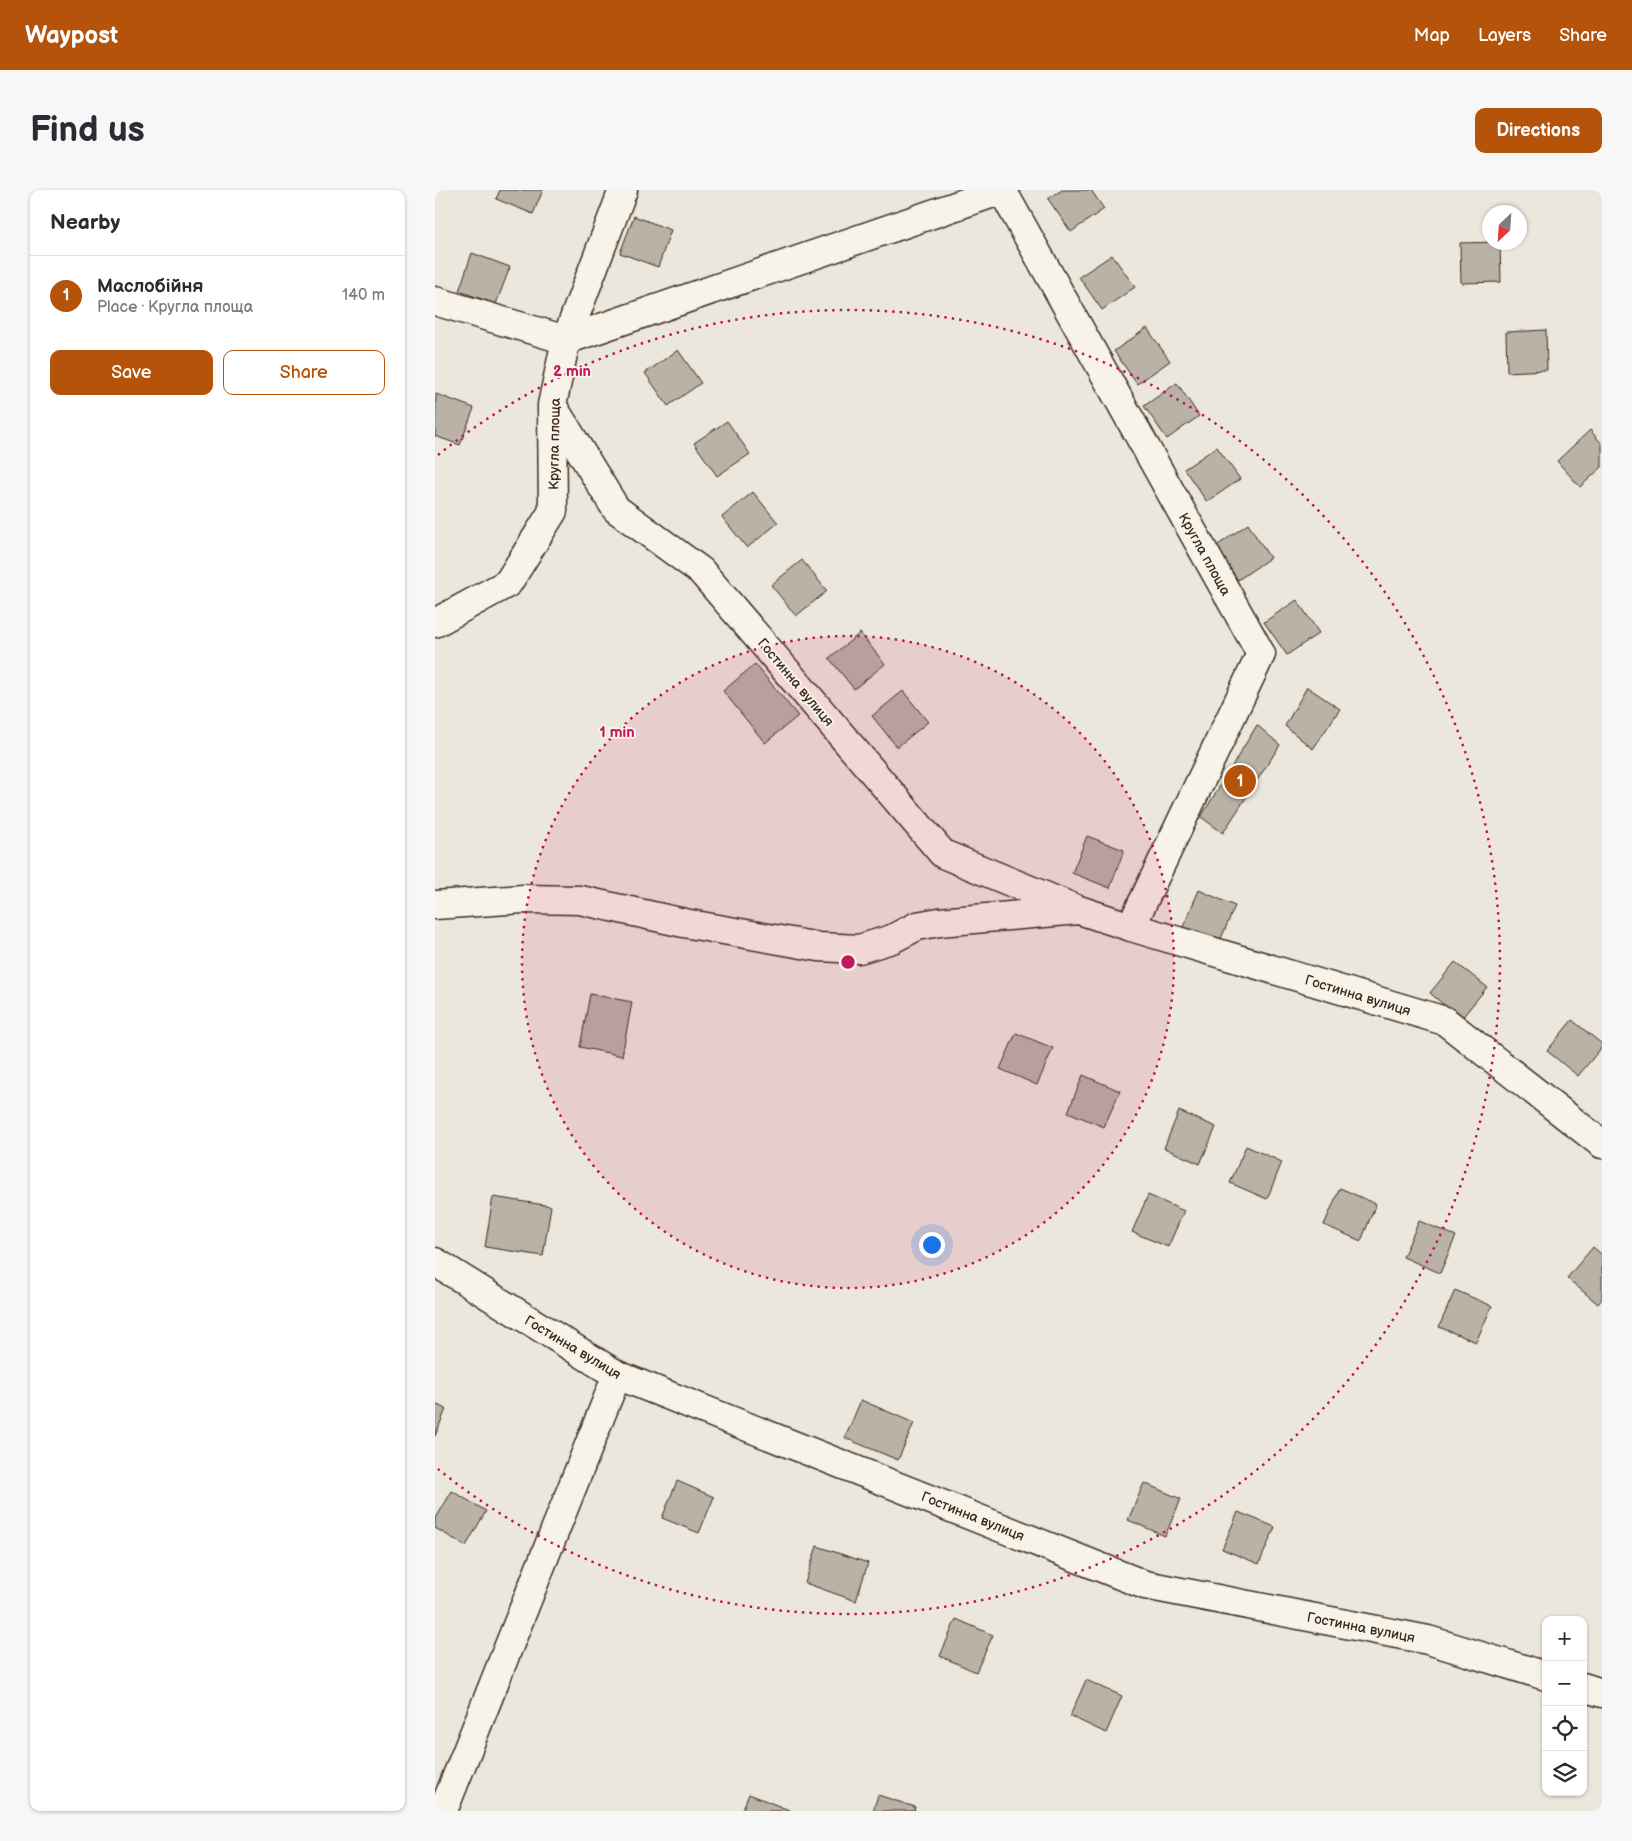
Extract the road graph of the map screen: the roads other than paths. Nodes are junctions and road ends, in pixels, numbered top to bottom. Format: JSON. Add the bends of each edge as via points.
{"nodes":[{"id":1,"x":623,"y":190,"type":"edge"},
{"id":2,"x":1002,"y":190,"type":"edge"},
{"id":3,"x":435,"y":301,"type":"edge"},
{"id":4,"x":566,"y":340,"type":"junction"},
{"id":5,"x":552,"y":405,"type":"junction"},
{"id":6,"x":435,"y":623,"type":"edge"},
{"id":7,"x":435,"y":905,"type":"edge"},
{"id":8,"x":1079,"y":910,"type":"junction"},
{"id":9,"x":1131,"y":927,"type":"junction"},
{"id":10,"x":1602,"y":1144,"type":"edge"},
{"id":11,"x":435,"y":1262,"type":"edge"},
{"id":12,"x":617,"y":1375,"type":"junction"},
{"id":13,"x":1542,"y":1675,"type":"edge"},
{"id":14,"x":1587,"y":1688,"type":"edge"},
{"id":15,"x":1602,"y":1693,"type":"edge"},
{"id":16,"x":443,"y":1811,"type":"edge"}],
"edges":[{"from":1,"to":4,"type":"street","name":"Кругла площа"},
{"from":2,"to":4,"type":"street"},
{"from":2,"to":9,"type":"street","name":"Кругла площа","via":[[1261,654]]},
{"from":3,"to":4,"type":"street"},
{"from":4,"to":5,"type":"street","name":"Кругла площа"},
{"from":5,"to":6,"type":"street","name":"Кругла площа","via":[[553,511],[508,583]]},
{"from":5,"to":8,"type":"street","name":"Гостинна вулиця","via":[[616,509],[701,571],[943,854]]},
{"from":7,"to":8,"type":"street","name":"Гостинна вулиця","via":[[523,899],[580,900],[684,924],[819,947],[859,949],[892,939],[917,926],[939,922]]},
{"from":8,"to":9,"type":"street","name":"Гостинна вулиця"},
{"from":9,"to":10,"type":"street","name":"Гостинна вулиця","via":[[1445,1020]]},
{"from":11,"to":12,"type":"street","name":"Гостинна вулиця"},
{"from":12,"to":13,"type":"street","name":"Гостинна вулиця","via":[[1145,1585],[1428,1640]]},
{"from":12,"to":16,"type":"street"},
{"from":14,"to":15,"type":"street"}]}
